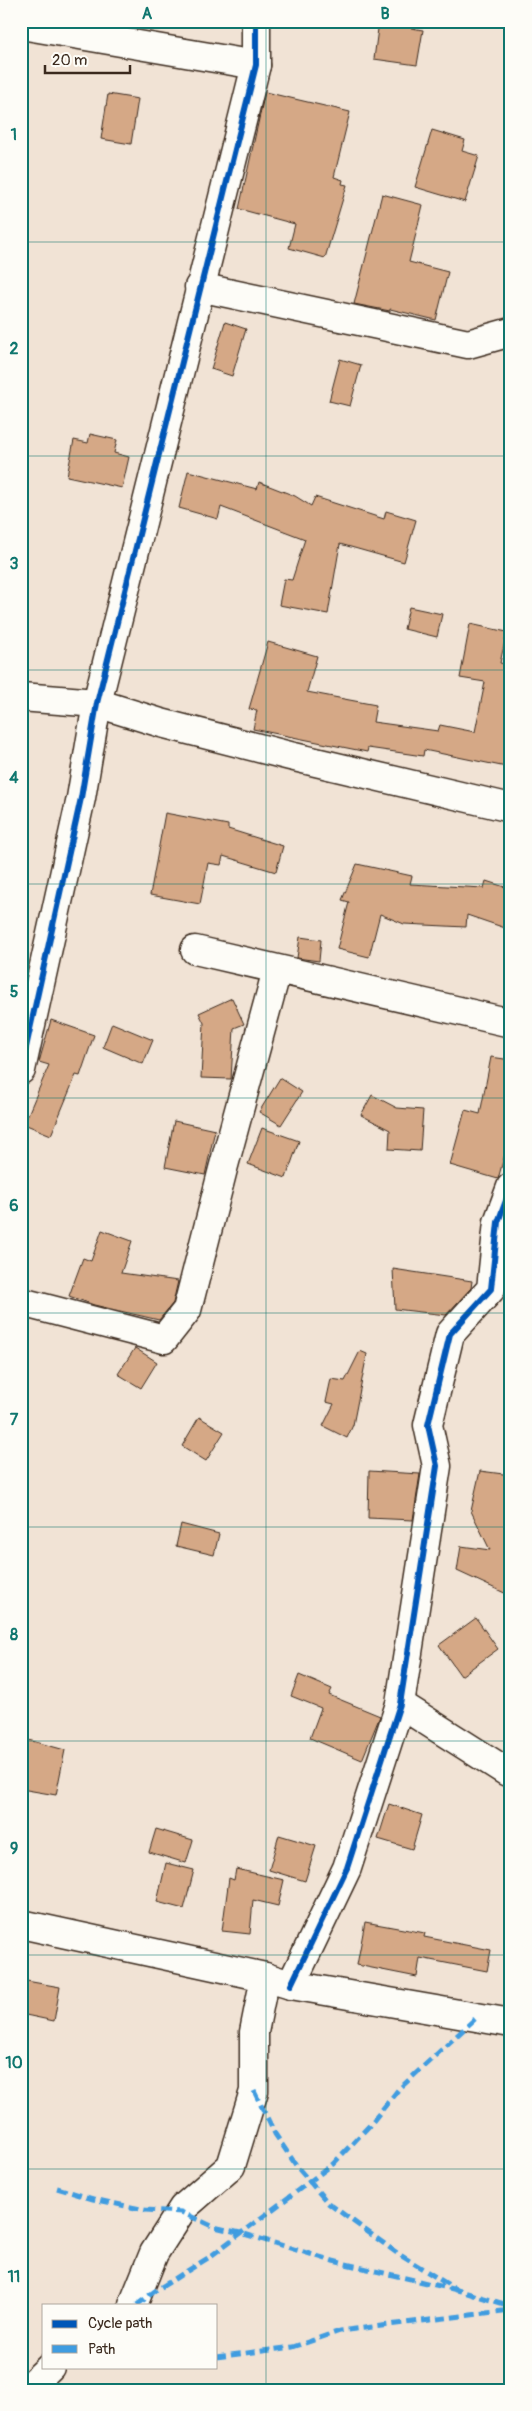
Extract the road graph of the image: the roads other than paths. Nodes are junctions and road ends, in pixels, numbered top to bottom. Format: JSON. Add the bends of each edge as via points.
{"nodes":[{"id":1,"x":256,"y":21,"type":"edge"},
{"id":2,"x":21,"y":25,"type":"edge"},
{"id":3,"x":256,"y":66,"type":"junction"},
{"id":4,"x":199,"y":287,"type":"junction"},
{"id":5,"x":511,"y":332,"type":"edge"},
{"id":6,"x":21,"y":698,"type":"edge"},
{"id":7,"x":97,"y":703,"type":"junction"},
{"id":8,"x":511,"y":808,"type":"edge"},
{"id":9,"x":195,"y":950,"type":"dead end"},
{"id":10,"x":277,"y":970,"type":"junction"},
{"id":11,"x":511,"y":1023,"type":"edge"},
{"id":12,"x":21,"y":1070,"type":"edge"},
{"id":13,"x":511,"y":1186,"type":"edge"},
{"id":14,"x":502,"y":1267,"type":"edge"},
{"id":15,"x":21,"y":1302,"type":"edge"},
{"id":16,"x":400,"y":1704,"type":"junction"},
{"id":17,"x":507,"y":1772,"type":"dead end"},
{"id":18,"x":21,"y":1924,"type":"edge"},
{"id":19,"x":265,"y":1977,"type":"junction"},
{"id":20,"x":291,"y":1985,"type":"junction"},
{"id":21,"x":511,"y":2023,"type":"edge"},
{"id":22,"x":133,"y":2304,"type":"edge"},
{"id":23,"x":49,"y":2368,"type":"edge"},
{"id":24,"x":26,"y":2390,"type":"edge"}],
"edges":[{"from":1,"to":3,"type":"street"},
{"from":2,"to":3,"type":"street"},
{"from":3,"to":4,"type":"street"},
{"from":4,"to":5,"type":"street","via":[[468,344]]},
{"from":4,"to":7,"type":"street"},
{"from":6,"to":7,"type":"street"},
{"from":7,"to":8,"type":"street","via":[[290,756]]},
{"from":7,"to":12,"type":"street","via":[[81,798]]},
{"from":9,"to":10,"type":"street"},
{"from":10,"to":11,"type":"street"},
{"from":10,"to":15,"type":"street","via":[[188,1310],[164,1339]]},
{"from":13,"to":14,"type":"street","via":[[498,1222]]},
{"from":14,"to":16,"type":"street","via":[[491,1289],[450,1334],[428,1425],[437,1466]]},
{"from":16,"to":17,"type":"street"},
{"from":16,"to":20,"type":"street","via":[[347,1868]]},
{"from":18,"to":19,"type":"street"},
{"from":19,"to":20,"type":"street"},
{"from":19,"to":22,"type":"street","via":[[254,2032],[254,2091],[231,2166],[183,2208],[154,2254]]},
{"from":20,"to":21,"type":"street"},
{"from":23,"to":24,"type":"street"}]}
